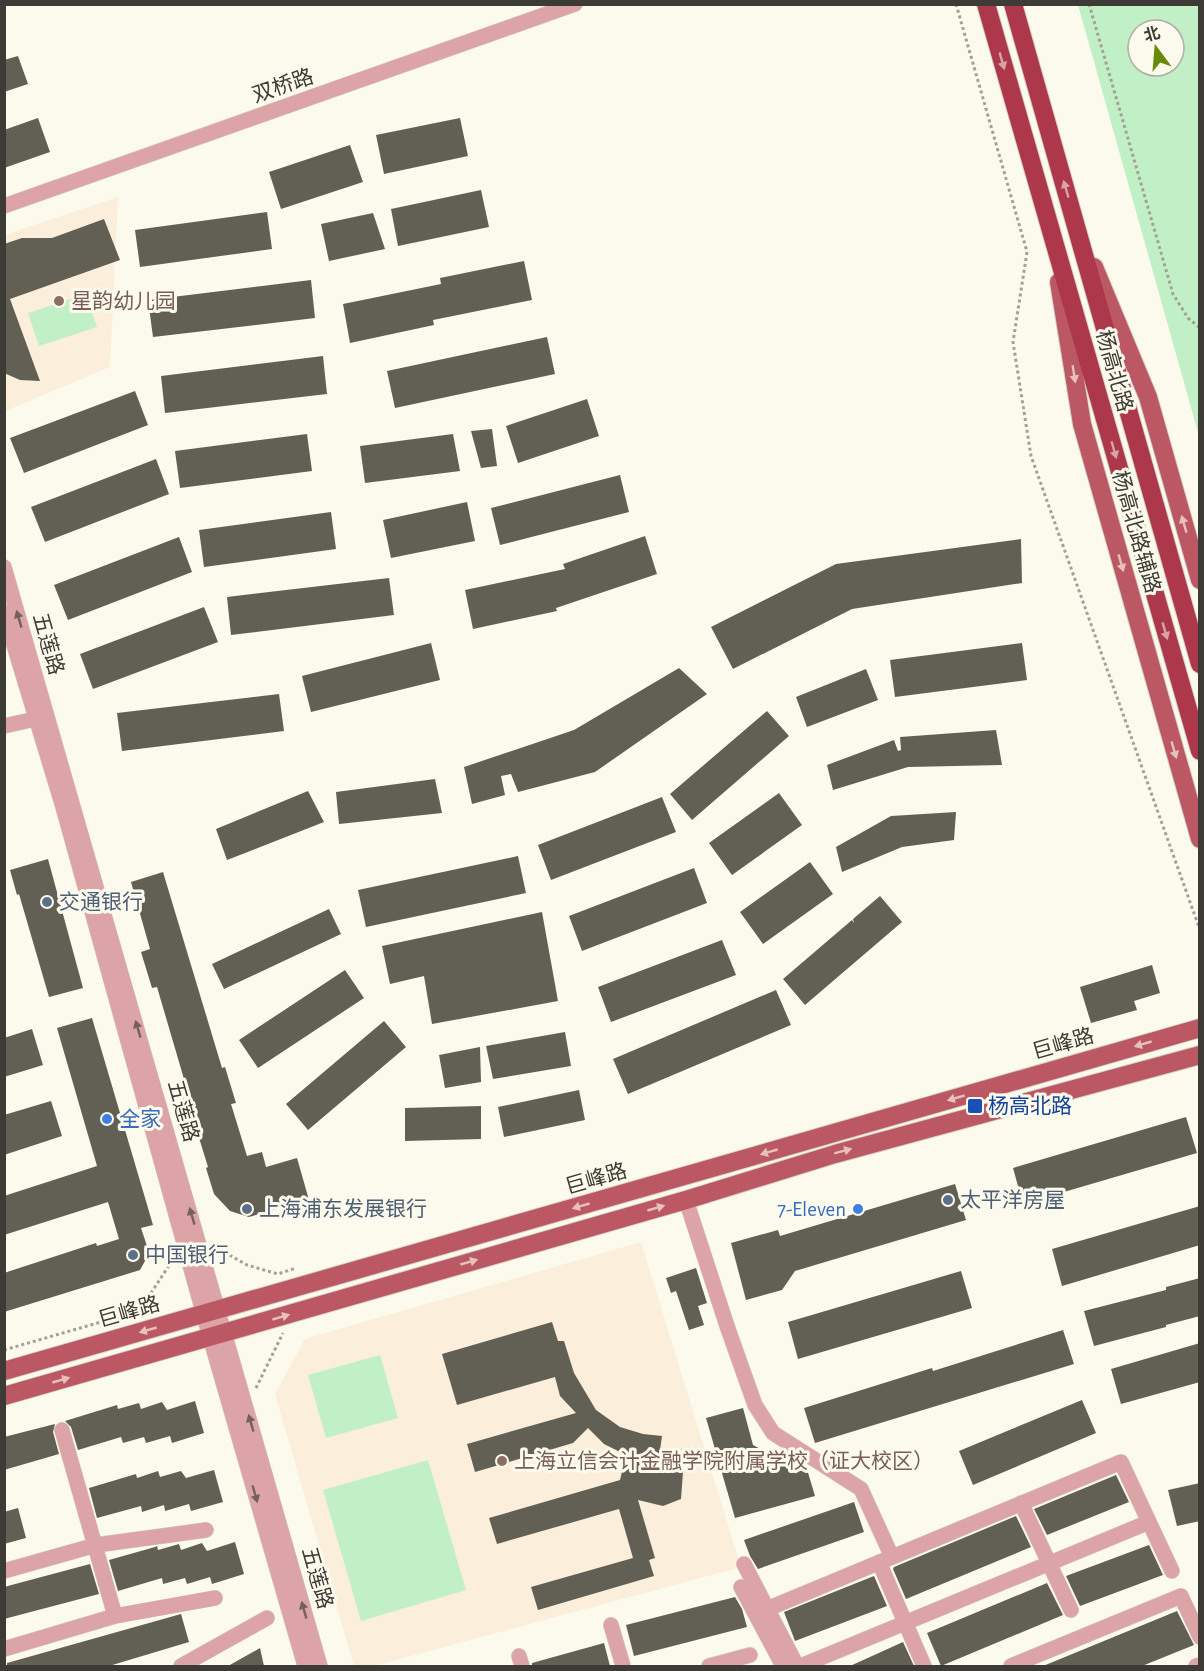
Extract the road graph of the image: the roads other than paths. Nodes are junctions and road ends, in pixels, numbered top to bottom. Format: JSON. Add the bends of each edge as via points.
{"nodes":[{"id":1,"x":575,"y":4,"type":"edge"},
{"id":2,"x":986,"y":4,"type":"edge"},
{"id":3,"x":1013,"y":4,"type":"edge"},
{"id":4,"x":4,"y":207,"type":"edge"},
{"id":5,"x":1076,"y":225,"type":"junction"},
{"id":6,"x":1052,"y":233,"type":"junction"},
{"id":7,"x":4,"y":567,"type":"edge"},
{"id":8,"x":1200,"y":580,"type":"edge"},
{"id":9,"x":7,"y":590,"type":"edge"},
{"id":10,"x":4,"y":612,"type":"edge"},
{"id":11,"x":1200,"y":664,"type":"edge"},
{"id":12,"x":42,"y":717,"type":"junction"},
{"id":13,"x":5,"y":725,"type":"edge"},
{"id":14,"x":1200,"y":751,"type":"edge"},
{"id":15,"x":1200,"y":839,"type":"edge"},
{"id":16,"x":1200,"y":1028,"type":"edge"},
{"id":17,"x":1200,"y":1055,"type":"edge"},
{"id":18,"x":686,"y":1200,"type":"junction"},
{"id":19,"x":211,"y":1312,"type":"junction"},
{"id":20,"x":218,"y":1335,"type":"junction"},
{"id":21,"x":4,"y":1371,"type":"edge"},
{"id":22,"x":4,"y":1396,"type":"edge"},
{"id":23,"x":62,"y":1430,"type":"dead end"},
{"id":24,"x":1021,"y":1503,"type":"junction"},
{"id":25,"x":1149,"y":1522,"type":"junction"},
{"id":26,"x":206,"y":1530,"type":"dead end"},
{"id":27,"x":96,"y":1545,"type":"junction"},
{"id":28,"x":886,"y":1559,"type":"junction"},
{"id":29,"x":1050,"y":1563,"type":"junction"},
{"id":30,"x":744,"y":1564,"type":"dead end"},
{"id":31,"x":4,"y":1571,"type":"edge"},
{"id":32,"x":1172,"y":1571,"type":"dead end"},
{"id":33,"x":741,"y":1587,"type":"dead end"},
{"id":34,"x":215,"y":1598,"type":"dead end"},
{"id":35,"x":767,"y":1609,"type":"junction"},
{"id":36,"x":1071,"y":1610,"type":"dead end"},
{"id":37,"x":115,"y":1616,"type":"junction"},
{"id":38,"x":267,"y":1618,"type":"dead end"},
{"id":39,"x":906,"y":1623,"type":"junction"},
{"id":40,"x":611,"y":1625,"type":"dead end"},
{"id":41,"x":1200,"y":1637,"type":"edge"},
{"id":42,"x":4,"y":1649,"type":"edge"},
{"id":43,"x":750,"y":1655,"type":"dead end"},
{"id":44,"x":181,"y":1666,"type":"edge"},
{"id":45,"x":305,"y":1666,"type":"edge"},
{"id":46,"x":320,"y":1666,"type":"edge"},
{"id":47,"x":623,"y":1666,"type":"edge"},
{"id":48,"x":709,"y":1666,"type":"edge"},
{"id":49,"x":783,"y":1666,"type":"edge"},
{"id":50,"x":799,"y":1666,"type":"edge"},
{"id":51,"x":924,"y":1666,"type":"edge"},
{"id":52,"x":1011,"y":1666,"type":"edge"}],
"edges":[{"from":1,"to":4,"type":"street","name":"双桥路"},
{"from":2,"to":6,"type":"highway","name":"杨高北路","one_way":true},
{"from":5,"to":3,"type":"highway","name":"杨高北路","one_way":true},
{"from":8,"to":5,"type":"main road","one_way":true,"via":[[1148,397]]},
{"from":5,"to":11,"type":"highway","name":"杨高北路"},
{"from":6,"to":14,"type":"highway","name":"杨高北路","one_way":true},
{"from":6,"to":15,"type":"main road","name":"杨高北路辅路","one_way":true,"via":[[1082,424]]},
{"from":7,"to":9,"type":"street","name":"五莲路"},
{"from":12,"to":9,"type":"street","name":"五莲路","one_way":true},
{"from":10,"to":12,"type":"street","name":"五莲路"},
{"from":12,"to":13,"type":"street"},
{"from":19,"to":12,"type":"street","name":"五莲路","one_way":true},
{"from":12,"to":19,"type":"street","name":"五莲路","via":[[63,807],[183,1241]]},
{"from":16,"to":19,"type":"main road","name":"巨峰路","one_way":true},
{"from":18,"to":17,"type":"main road","one_way":true,"via":[[835,1154]]},
{"from":20,"to":18,"type":"main road","one_way":true},
{"from":18,"to":28,"type":"street","via":[[754,1405],[772,1433],[861,1489]]},
{"from":19,"to":20,"type":"street","name":"五莲路"},
{"from":19,"to":21,"type":"main road","name":"巨峰路","one_way":true},
{"from":22,"to":20,"type":"main road","one_way":true},
{"from":20,"to":45,"type":"street","name":"五莲路","one_way":true},
{"from":46,"to":20,"type":"street","name":"五莲路","one_way":true},
{"from":23,"to":27,"type":"street"},
{"from":24,"to":25,"type":"street","via":[[1122,1461]]},
{"from":24,"to":28,"type":"street"},
{"from":24,"to":29,"type":"street"},
{"from":25,"to":29,"type":"street"},
{"from":25,"to":32,"type":"street"},
{"from":26,"to":27,"type":"street"},
{"from":27,"to":31,"type":"street"},
{"from":27,"to":37,"type":"street"},
{"from":28,"to":35,"type":"street"},
{"from":28,"to":39,"type":"street"},
{"from":29,"to":36,"type":"street"},
{"from":29,"to":39,"type":"street"},
{"from":30,"to":35,"type":"street"},
{"from":33,"to":49,"type":"street"},
{"from":34,"to":37,"type":"street"},
{"from":35,"to":50,"type":"street"},
{"from":37,"to":42,"type":"street"},
{"from":38,"to":44,"type":"street"},
{"from":39,"to":50,"type":"street"},
{"from":39,"to":51,"type":"street"},
{"from":40,"to":47,"type":"street"},
{"from":41,"to":52,"type":"street","via":[[1181,1596]]},
{"from":43,"to":48,"type":"street"}]}
